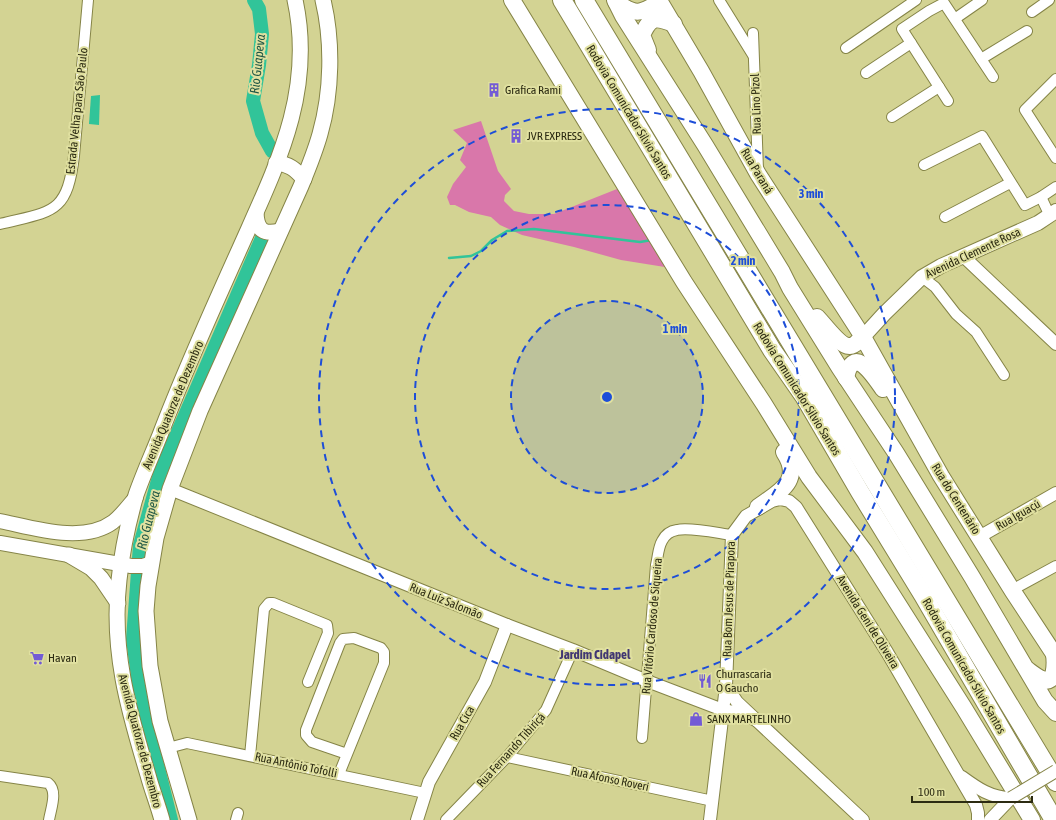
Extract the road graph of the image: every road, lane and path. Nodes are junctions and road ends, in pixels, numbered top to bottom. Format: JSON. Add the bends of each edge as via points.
{"nodes":[{"id":1,"x":88,"y":0,"type":"edge"},
{"id":2,"x":296,"y":0,"type":"edge"},
{"id":3,"x":323,"y":0,"type":"edge"},
{"id":4,"x":512,"y":0,"type":"edge"},
{"id":5,"x":562,"y":0,"type":"edge"},
{"id":6,"x":584,"y":0,"type":"edge"},
{"id":7,"x":719,"y":0,"type":"edge"},
{"id":8,"x":916,"y":0,"type":"edge"},
{"id":9,"x":921,"y":0,"type":"edge"},
{"id":10,"x":982,"y":0,"type":"edge"},
{"id":11,"x":1049,"y":0,"type":"edge"},
{"id":12,"x":616,"y":1,"type":"edge"},
{"id":13,"x":659,"y":1,"type":"edge"},
{"id":14,"x":907,"y":6,"type":"junction"},
{"id":15,"x":928,"y":11,"type":"junction"},
{"id":16,"x":643,"y":12,"type":"junction"},
{"id":17,"x":1032,"y":12,"type":"dead end"},
{"id":18,"x":956,"y":18,"type":"junction"},
{"id":19,"x":915,"y":20,"type":"junction"},
{"id":20,"x":674,"y":24,"type":"junction"},
{"id":21,"x":1027,"y":31,"type":"dead end"},
{"id":22,"x":753,"y":33,"type":"dead end"},
{"id":23,"x":642,"y":35,"type":"junction"},
{"id":24,"x":911,"y":43,"type":"junction"},
{"id":25,"x":846,"y":48,"type":"dead end"},
{"id":26,"x":754,"y":56,"type":"junction"},
{"id":27,"x":981,"y":59,"type":"junction"},
{"id":28,"x":656,"y":68,"type":"junction"},
{"id":29,"x":866,"y":73,"type":"dead end"},
{"id":30,"x":993,"y":77,"type":"dead end"},
{"id":31,"x":1056,"y":79,"type":"edge"},
{"id":32,"x":939,"y":87,"type":"junction"},
{"id":33,"x":948,"y":101,"type":"dead end"},
{"id":34,"x":892,"y":117,"type":"dead end"},
{"id":35,"x":1055,"y":152,"type":"edge"},
{"id":36,"x":276,"y":164,"type":"junction"},
{"id":37,"x":924,"y":165,"type":"dead end"},
{"id":38,"x":758,"y":174,"type":"junction"},
{"id":39,"x":304,"y":179,"type":"junction"},
{"id":40,"x":1010,"y":182,"type":"junction"},
{"id":41,"x":1055,"y":190,"type":"edge"},
{"id":42,"x":1041,"y":197,"type":"junction"},
{"id":43,"x":256,"y":213,"type":"junction"},
{"id":44,"x":1053,"y":213,"type":"edge"},
{"id":45,"x":945,"y":217,"type":"dead end"},
{"id":46,"x":0,"y":224,"type":"edge"},
{"id":47,"x":280,"y":232,"type":"junction"},
{"id":48,"x":963,"y":256,"type":"junction"},
{"id":49,"x":782,"y":272,"type":"junction"},
{"id":50,"x":922,"y":277,"type":"junction"},
{"id":51,"x":863,"y":337,"type":"junction"},
{"id":52,"x":1056,"y":344,"type":"edge"},
{"id":53,"x":1004,"y":375,"type":"dead end"},
{"id":54,"x":846,"y":378,"type":"junction"},
{"id":55,"x":764,"y":404,"type":"junction"},
{"id":56,"x":916,"y":434,"type":"junction"},
{"id":57,"x":170,"y":490,"type":"junction"},
{"id":58,"x":1056,"y":493,"type":"edge"},
{"id":59,"x":136,"y":496,"type":"junction"},
{"id":60,"x":758,"y":507,"type":"junction"},
{"id":61,"x":0,"y":521,"type":"edge"},
{"id":62,"x":45,"y":530,"type":"junction"},
{"id":63,"x":732,"y":534,"type":"junction"},
{"id":64,"x":979,"y":537,"type":"junction"},
{"id":65,"x":0,"y":542,"type":"edge"},
{"id":66,"x":47,"y":551,"type":"junction"},
{"id":67,"x":69,"y":555,"type":"junction"},
{"id":68,"x":137,"y":565,"type":"junction"},
{"id":69,"x":1056,"y":566,"type":"edge"},
{"id":70,"x":1012,"y":590,"type":"junction"},
{"id":71,"x":118,"y":603,"type":"junction"},
{"id":72,"x":507,"y":625,"type":"junction"},
{"id":73,"x":573,"y":650,"type":"junction"},
{"id":74,"x":1056,"y":654,"type":"edge"},
{"id":75,"x":1028,"y":670,"type":"junction"},
{"id":76,"x":647,"y":681,"type":"junction"},
{"id":77,"x":308,"y":682,"type":"dead end"},
{"id":78,"x":726,"y":686,"type":"junction"},
{"id":79,"x":723,"y":710,"type":"junction"},
{"id":80,"x":1056,"y":713,"type":"edge"},
{"id":81,"x":760,"y":722,"type":"junction"},
{"id":82,"x":642,"y":738,"type":"dead end"},
{"id":83,"x":168,"y":748,"type":"junction"},
{"id":84,"x":347,"y":754,"type":"junction"},
{"id":85,"x":250,"y":756,"type":"junction"},
{"id":86,"x":507,"y":757,"type":"junction"},
{"id":87,"x":1056,"y":771,"type":"edge"},
{"id":88,"x":339,"y":774,"type":"junction"},
{"id":89,"x":959,"y":775,"type":"junction"},
{"id":90,"x":0,"y":776,"type":"edge"},
{"id":91,"x":1056,"y":782,"type":"edge"},
{"id":92,"x":425,"y":793,"type":"junction"},
{"id":93,"x":1010,"y":798,"type":"junction"},
{"id":94,"x":713,"y":801,"type":"junction"},
{"id":95,"x":49,"y":820,"type":"edge"},
{"id":96,"x":162,"y":820,"type":"edge"},
{"id":97,"x":189,"y":820,"type":"edge"},
{"id":98,"x":417,"y":820,"type":"edge"},
{"id":99,"x":446,"y":820,"type":"edge"},
{"id":100,"x":710,"y":820,"type":"edge"},
{"id":101,"x":863,"y":820,"type":"edge"},
{"id":102,"x":978,"y":820,"type":"edge"},
{"id":103,"x":991,"y":820,"type":"edge"},
{"id":104,"x":1032,"y":820,"type":"edge"},
{"id":105,"x":1054,"y":820,"type":"edge"}],
"edges":[{"from":1,"to":46,"type":"street","name":"Estrada Velha para São Paulo","via":[[72,174],[67,189],[62,200],[43,214]]},
{"from":2,"to":36,"type":"main road","name":"Avenida Quatorze de Dezembro","via":[[301,54],[296,102]]},
{"from":3,"to":39,"type":"main road","name":"Avenida Quatorze de Dezembro","via":[[328,35],[329,78],[326,108],[314,155]]},
{"from":4,"to":55,"type":"highway","via":[[684,282]]},
{"from":5,"to":105,"type":"highway","name":"Rodovia Comunicador Silvio Santos","via":[[772,350],[804,396]]},
{"from":6,"to":91,"type":"highway","name":"Rodovia Comunicador Silvio Santos"},
{"from":7,"to":26,"type":"street"},
{"from":8,"to":14,"type":"street"},
{"from":9,"to":15,"type":"street"},
{"from":10,"to":18,"type":"street"},
{"from":11,"to":17,"type":"street"},
{"from":12,"to":16,"type":"highway","via":[[632,12]]},
{"from":12,"to":28,"type":"highway"},
{"from":13,"to":16,"type":"highway"},
{"from":13,"to":20,"type":"highway","name":"Rua Paraná"},
{"from":14,"to":19,"type":"street"},
{"from":14,"to":25,"type":"street"},
{"from":15,"to":18,"type":"street","via":[[944,3]]},
{"from":15,"to":19,"type":"street"},
{"from":16,"to":23,"type":"highway","via":[[637,23]]},
{"from":18,"to":27,"type":"street"},
{"from":19,"to":24,"type":"street","via":[[902,29]]},
{"from":20,"to":23,"type":"highway","via":[[654,19]]},
{"from":20,"to":38,"type":"highway","name":"Rua Paraná"},
{"from":21,"to":27,"type":"street"},
{"from":22,"to":26,"type":"street","name":"Rua Lino Pizol"},
{"from":23,"to":28,"type":"highway"},
{"from":24,"to":29,"type":"street"},
{"from":24,"to":32,"type":"street"},
{"from":26,"to":38,"type":"street","name":"Rua Lino Pizol"},
{"from":27,"to":30,"type":"street"},
{"from":28,"to":49,"type":"highway"},
{"from":31,"to":35,"type":"street","via":[[1025,110]]},
{"from":32,"to":33,"type":"street"},
{"from":32,"to":34,"type":"street"},
{"from":36,"to":39,"type":"main road","via":[[292,167]]},
{"from":36,"to":43,"type":"main road","name":"Avenida Quatorze de Dezembro"},
{"from":37,"to":40,"type":"street","via":[[982,136]]},
{"from":38,"to":51,"type":"highway","name":"Rua Paraná"},
{"from":39,"to":47,"type":"main road","name":"Avenida Quatorze de Dezembro"},
{"from":40,"to":42,"type":"street","via":[[1024,205]]},
{"from":40,"to":45,"type":"street"},
{"from":41,"to":42,"type":"street"},
{"from":42,"to":44,"type":"street"},
{"from":43,"to":47,"type":"main road","via":[[260,229],[268,233]]},
{"from":43,"to":59,"type":"main road","name":"Avenida Quatorze de Dezembro","via":[[172,402]]},
{"from":44,"to":48,"type":"main road","name":"Avenida Clemente Rosa","via":[[1014,234]]},
{"from":47,"to":57,"type":"main road","name":"Avenida Quatorze de Dezembro","via":[[200,411]]},
{"from":48,"to":50,"type":"main road","name":"Avenida Clemente Rosa"},
{"from":48,"to":52,"type":"street"},
{"from":49,"to":51,"type":"highway","via":[[794,284],[813,312],[844,345],[854,345]]},
{"from":49,"to":54,"type":"highway"},
{"from":50,"to":51,"type":"main road","name":"Avenida Clemente Rosa"},
{"from":50,"to":53,"type":"street","via":[[935,287],[956,314],[976,332]]},
{"from":51,"to":56,"type":"highway","name":"Rua do Centenário"},
{"from":54,"to":56,"type":"highway","via":[[851,364],[855,362],[866,368]]},
{"from":54,"to":75,"type":"highway","via":[[896,453]]},
{"from":55,"to":60,"type":"highway","via":[[765,421],[793,470],[790,480],[781,491]]},
{"from":55,"to":104,"type":"highway","via":[[809,477],[865,552]]},
{"from":56,"to":64,"type":"highway","name":"Rua do Centenário"},
{"from":57,"to":68,"type":"main road","name":"Avenida Quatorze de Dezembro","via":[[156,536]]},
{"from":57,"to":72,"type":"street","name":"Rua Luíz Salomão"},
{"from":58,"to":64,"type":"street","name":"Rua Iguaçú"},
{"from":59,"to":62,"type":"main road","via":[[119,516],[102,528],[87,533]]},
{"from":59,"to":68,"type":"main road","name":"Avenida Quatorze de Dezembro","via":[[124,544]]},
{"from":60,"to":63,"type":"street","name":"Rua Bom Jesus de Pirapora","via":[[740,522]]},
{"from":60,"to":89,"type":"street","name":"Avenida Geni de Oliveira","via":[[780,499],[789,501],[796,507],[887,652]]},
{"from":61,"to":62,"type":"main road"},
{"from":62,"to":66,"type":"main road","via":[[52,536],[53,542]]},
{"from":63,"to":76,"type":"street","name":"Rua Vitório Cardoso de Siqueira","via":[[684,529],[668,533],[663,540],[656,564]]},
{"from":63,"to":78,"type":"street","name":"Rua Bom Jesus de Pirapora"},
{"from":64,"to":70,"type":"highway","name":"Rua do Centenário"},
{"from":65,"to":66,"type":"main road"},
{"from":66,"to":67,"type":"main road"},
{"from":67,"to":68,"type":"main road"},
{"from":67,"to":71,"type":"main road","via":[[91,568]]},
{"from":68,"to":71,"type":"main road","name":"Avenida Quatorze de Dezembro"},
{"from":68,"to":83,"type":"main road","name":"Avenida Quatorze de Dezembro","via":[[146,611],[150,666],[160,721]]},
{"from":69,"to":70,"type":"street"},
{"from":70,"to":74,"type":"highway","name":"Rua do Centenário"},
{"from":71,"to":96,"type":"main road","name":"Avenida Quatorze de Dezembro","via":[[117,644],[121,674],[137,740]]},
{"from":72,"to":73,"type":"street","name":"Rua Luíz Salomão"},
{"from":72,"to":92,"type":"street","name":"Rua Cica","via":[[485,682],[445,751]]},
{"from":73,"to":76,"type":"street","name":"Rua Luíz Salomão"},
{"from":73,"to":86,"type":"street","name":"Rua Fernando Tibiriçá","via":[[546,710]]},
{"from":74,"to":75,"type":"highway","via":[[1056,672],[1048,680],[1043,680]]},
{"from":75,"to":80,"type":"highway","via":[[1045,701]]},
{"from":76,"to":79,"type":"street","name":"Rua Luíz Salomão"},
{"from":76,"to":82,"type":"street","name":"Rua Vitório Cardoso de Siqueira"},
{"from":77,"to":85,"type":"street","via":[[328,633],[327,625],[270,603],[264,609]]},
{"from":78,"to":79,"type":"street","name":"Rua Bom Jesus de Pirapora"},
{"from":78,"to":81,"type":"street","via":[[737,702]]},
{"from":79,"to":81,"type":"street","name":"Rua Luíz Salomão","via":[[743,714]]},
{"from":79,"to":94,"type":"street","name":"Rua Bom Jesus de Pirapora"},
{"from":81,"to":101,"type":"street"},
{"from":83,"to":85,"type":"street","name":"Rua Antônio Tofolli","via":[[187,742]]},
{"from":83,"to":97,"type":"main road","name":"Avenida Quatorze de Dezembro"},
{"from":84,"to":84,"type":"street","via":[[385,658],[381,648],[354,638],[343,639],[340,643],[306,730],[306,735],[312,742]]},
{"from":84,"to":88,"type":"street"},
{"from":85,"to":88,"type":"street","name":"Rua Antônio Tofolli"},
{"from":86,"to":94,"type":"street","name":"Rua Afonso Roveri"},
{"from":86,"to":99,"type":"street","name":"Rua Fernando Tibiriçá"},
{"from":87,"to":93,"type":"street","bridge":true},
{"from":88,"to":92,"type":"street","name":"Rua Antônio Tofolli"},
{"from":89,"to":93,"type":"street","via":[[988,794]]},
{"from":89,"to":102,"type":"street","name":"Avenida Geni de Oliveira","via":[[976,805]]},
{"from":90,"to":95,"type":"street","via":[[48,782],[53,791]]},
{"from":92,"to":98,"type":"street","name":"Rua Cica"},
{"from":93,"to":103,"type":"street"},
{"from":94,"to":100,"type":"street","name":"Rua Bom Jesus de Pirapora"}]}
